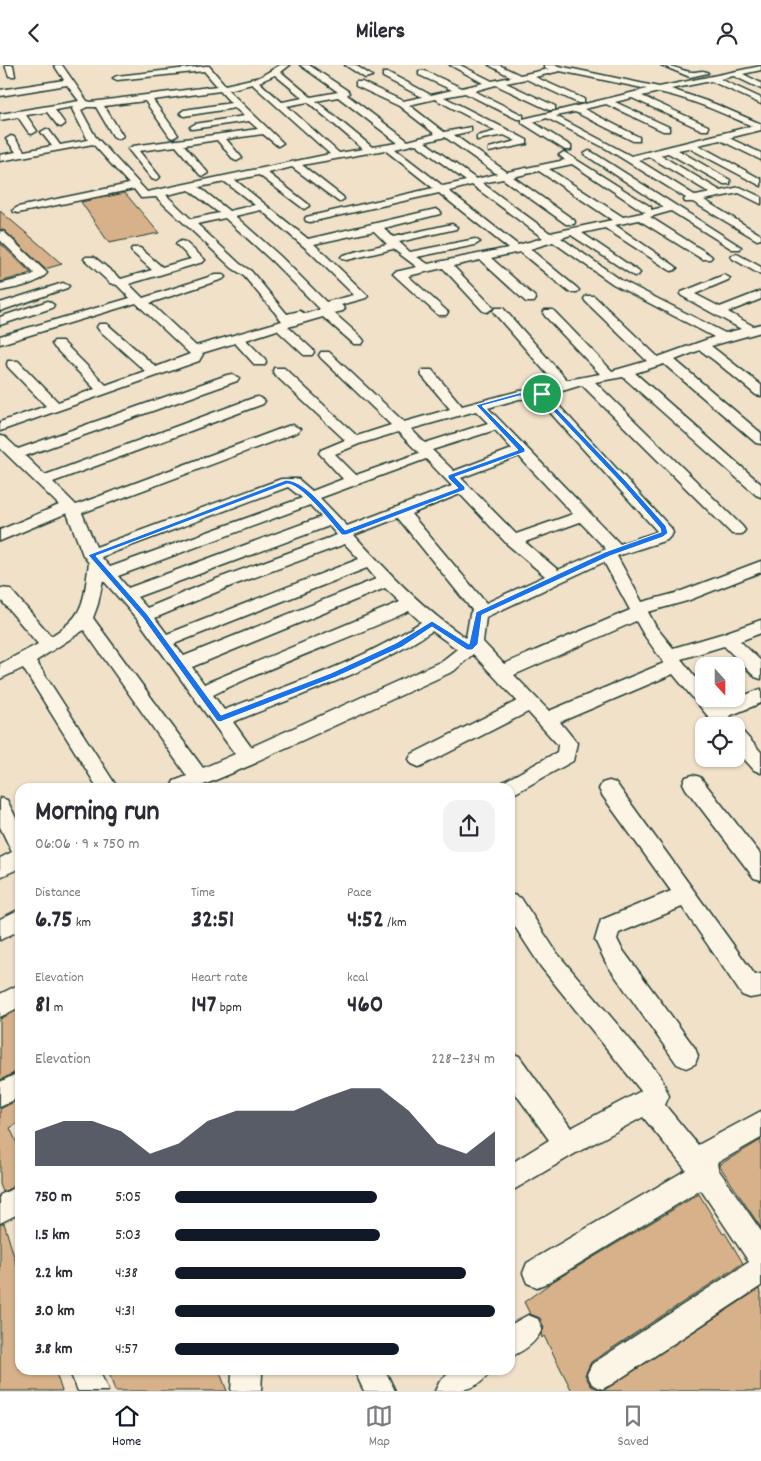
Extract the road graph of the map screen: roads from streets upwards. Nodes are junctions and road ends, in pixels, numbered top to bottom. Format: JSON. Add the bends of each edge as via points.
{"nodes":[{"id":1,"x":9,"y":65,"type":"edge"},
{"id":2,"x":58,"y":65,"type":"edge"},
{"id":3,"x":304,"y":65,"type":"edge"},
{"id":4,"x":349,"y":65,"type":"edge"},
{"id":5,"x":381,"y":65,"type":"edge"},
{"id":6,"x":454,"y":65,"type":"edge"},
{"id":7,"x":493,"y":65,"type":"edge"},
{"id":8,"x":542,"y":65,"type":"edge"},
{"id":9,"x":665,"y":65,"type":"edge"},
{"id":10,"x":739,"y":65,"type":"edge"},
{"id":11,"x":561,"y":66,"type":"edge"},
{"id":12,"x":280,"y":67,"type":"edge"},
{"id":13,"x":761,"y":68,"type":"edge"},
{"id":14,"x":710,"y":70,"type":"edge"},
{"id":15,"x":751,"y":70,"type":"junction"},
{"id":16,"x":422,"y":73,"type":"dead end"},
{"id":17,"x":12,"y":74,"type":"dead end"},
{"id":18,"x":731,"y":74,"type":"junction"},
{"id":19,"x":761,"y":75,"type":"edge"},
{"id":20,"x":368,"y":76,"type":"dead end"},
{"id":21,"x":523,"y":77,"type":"junction"},
{"id":22,"x":116,"y":78,"type":"dead end"},
{"id":23,"x":0,"y":81,"type":"edge"},
{"id":24,"x":253,"y":81,"type":"junction"},
{"id":25,"x":70,"y":82,"type":"junction"},
{"id":26,"x":494,"y":83,"type":"junction"},
{"id":27,"x":359,"y":84,"type":"dead end"},
{"id":28,"x":639,"y":84,"type":"junction"},
{"id":29,"x":761,"y":86,"type":"edge"},
{"id":30,"x":668,"y":87,"type":"junction"},
{"id":31,"x":222,"y":89,"type":"junction"},
{"id":32,"x":658,"y":89,"type":"junction"},
{"id":33,"x":464,"y":90,"type":"junction"},
{"id":34,"x":607,"y":91,"type":"dead end"},
{"id":35,"x":9,"y":92,"type":"junction"},
{"id":36,"x":0,"y":93,"type":"edge"},
{"id":37,"x":340,"y":94,"type":"junction"},
{"id":38,"x":633,"y":95,"type":"junction"},
{"id":39,"x":433,"y":97,"type":"junction"},
{"id":40,"x":148,"y":99,"type":"junction"},
{"id":41,"x":309,"y":99,"type":"junction"},
{"id":42,"x":581,"y":101,"type":"dead end"},
{"id":43,"x":606,"y":101,"type":"junction"},
{"id":44,"x":761,"y":103,"type":"edge"},
{"id":45,"x":85,"y":104,"type":"junction"},
{"id":46,"x":99,"y":104,"type":"junction"},
{"id":47,"x":402,"y":104,"type":"junction"},
{"id":48,"x":237,"y":105,"type":"junction"},
{"id":49,"x":280,"y":105,"type":"junction"},
{"id":50,"x":49,"y":108,"type":"junction"},
{"id":51,"x":742,"y":108,"type":"junction"},
{"id":52,"x":576,"y":109,"type":"junction"},
{"id":53,"x":550,"y":112,"type":"junction"},
{"id":54,"x":20,"y":113,"type":"junction"},
{"id":55,"x":184,"y":113,"type":"dead end"},
{"id":56,"x":0,"y":117,"type":"edge"},
{"id":57,"x":520,"y":117,"type":"dead end"},
{"id":58,"x":251,"y":118,"type":"junction"},
{"id":59,"x":761,"y":121,"type":"edge"},
{"id":60,"x":61,"y":124,"type":"dead end"},
{"id":61,"x":195,"y":127,"type":"dead end"},
{"id":62,"x":761,"y":127,"type":"edge"},
{"id":63,"x":705,"y":128,"type":"dead end"},
{"id":64,"x":468,"y":129,"type":"dead end"},
{"id":65,"x":666,"y":129,"type":"dead end"},
{"id":66,"x":32,"y":131,"type":"dead end"},
{"id":67,"x":264,"y":131,"type":"junction"},
{"id":68,"x":505,"y":132,"type":"junction"},
{"id":69,"x":46,"y":133,"type":"dead end"},
{"id":70,"x":445,"y":135,"type":"junction"},
{"id":71,"x":118,"y":136,"type":"dead end"},
{"id":72,"x":219,"y":137,"type":"junction"},
{"id":73,"x":480,"y":137,"type":"dead end"},
{"id":74,"x":721,"y":137,"type":"junction"},
{"id":75,"x":11,"y":139,"type":"dead end"},
{"id":76,"x":175,"y":139,"type":"junction"},
{"id":77,"x":636,"y":139,"type":"dead end"},
{"id":78,"x":96,"y":141,"type":"junction"},
{"id":79,"x":418,"y":141,"type":"junction"},
{"id":80,"x":544,"y":142,"type":"dead end"},
{"id":81,"x":278,"y":143,"type":"dead end"},
{"id":82,"x":406,"y":144,"type":"junction"},
{"id":83,"x":689,"y":144,"type":"junction"},
{"id":84,"x":387,"y":147,"type":"junction"},
{"id":85,"x":58,"y":148,"type":"junction"},
{"id":86,"x":568,"y":149,"type":"dead end"},
{"id":87,"x":370,"y":150,"type":"junction"},
{"id":88,"x":492,"y":150,"type":"dead end"},
{"id":89,"x":670,"y":150,"type":"junction"},
{"id":90,"x":22,"y":154,"type":"junction"},
{"id":91,"x":589,"y":154,"type":"dead end"},
{"id":92,"x":652,"y":154,"type":"junction"},
{"id":93,"x":337,"y":155,"type":"junction"},
{"id":94,"x":237,"y":157,"type":"dead end"},
{"id":95,"x":761,"y":157,"type":"edge"},
{"id":96,"x":0,"y":158,"type":"edge"},
{"id":97,"x":631,"y":159,"type":"junction"},
{"id":98,"x":573,"y":161,"type":"junction"},
{"id":99,"x":294,"y":164,"type":"junction"},
{"id":100,"x":541,"y":168,"type":"junction"},
{"id":101,"x":260,"y":171,"type":"junction"},
{"id":102,"x":203,"y":173,"type":"dead end"},
{"id":103,"x":506,"y":175,"type":"junction"},
{"id":104,"x":155,"y":177,"type":"dead end"},
{"id":105,"x":226,"y":179,"type":"junction"},
{"id":106,"x":727,"y":181,"type":"dead end"},
{"id":107,"x":474,"y":182,"type":"junction"},
{"id":108,"x":761,"y":183,"type":"edge"},
{"id":109,"x":191,"y":186,"type":"junction"},
{"id":110,"x":136,"y":187,"type":"junction"},
{"id":111,"x":439,"y":189,"type":"junction"},
{"id":112,"x":158,"y":193,"type":"junction"},
{"id":113,"x":722,"y":194,"type":"junction"},
{"id":114,"x":339,"y":199,"type":"dead end"},
{"id":115,"x":695,"y":199,"type":"junction"},
{"id":116,"x":761,"y":201,"type":"edge"},
{"id":117,"x":739,"y":202,"type":"dead end"},
{"id":118,"x":263,"y":206,"type":"junction"},
{"id":119,"x":304,"y":206,"type":"dead end"},
{"id":120,"x":671,"y":206,"type":"junction"},
{"id":121,"x":18,"y":210,"type":"dead end"},
{"id":122,"x":644,"y":212,"type":"junction"},
{"id":123,"x":436,"y":213,"type":"dead end"},
{"id":124,"x":229,"y":214,"type":"junction"},
{"id":125,"x":310,"y":219,"type":"dead end"},
{"id":126,"x":621,"y":221,"type":"junction"},
{"id":127,"x":189,"y":223,"type":"junction"},
{"id":128,"x":606,"y":224,"type":"junction"},
{"id":129,"x":376,"y":227,"type":"junction"},
{"id":130,"x":452,"y":227,"type":"dead end"},
{"id":131,"x":571,"y":227,"type":"junction"},
{"id":132,"x":0,"y":234,"type":"edge"},
{"id":133,"x":757,"y":237,"type":"dead end"},
{"id":134,"x":552,"y":238,"type":"junction"},
{"id":135,"x":475,"y":242,"type":"dead end"},
{"id":136,"x":306,"y":243,"type":"junction"},
{"id":137,"x":392,"y":243,"type":"junction"},
{"id":138,"x":181,"y":244,"type":"dead end"},
{"id":139,"x":519,"y":249,"type":"junction"},
{"id":140,"x":136,"y":250,"type":"dead end"},
{"id":141,"x":737,"y":252,"type":"joint"},
{"id":142,"x":408,"y":256,"type":"junction"},
{"id":143,"x":482,"y":256,"type":"junction"},
{"id":144,"x":347,"y":257,"type":"dead end"},
{"id":145,"x":706,"y":257,"type":"dead end"},
{"id":146,"x":90,"y":259,"type":"dead end"},
{"id":147,"x":445,"y":264,"type":"junction"},
{"id":148,"x":426,"y":268,"type":"junction"},
{"id":149,"x":671,"y":268,"type":"dead end"},
{"id":150,"x":160,"y":272,"type":"junction"},
{"id":151,"x":761,"y":272,"type":"edge"},
{"id":152,"x":634,"y":273,"type":"dead end"},
{"id":153,"x":219,"y":277,"type":"dead end"},
{"id":154,"x":724,"y":278,"type":"dead end"},
{"id":155,"x":121,"y":283,"type":"junction"},
{"id":156,"x":63,"y":286,"type":"dead end"},
{"id":157,"x":0,"y":288,"type":"edge"},
{"id":158,"x":573,"y":290,"type":"dead end"},
{"id":159,"x":37,"y":295,"type":"junction"},
{"id":160,"x":761,"y":295,"type":"edge"},
{"id":161,"x":530,"y":299,"type":"dead end"},
{"id":162,"x":590,"y":299,"type":"dead end"},
{"id":163,"x":140,"y":300,"type":"junction"},
{"id":164,"x":359,"y":302,"type":"dead end"},
{"id":165,"x":48,"y":305,"type":"junction"},
{"id":166,"x":0,"y":307,"type":"edge"},
{"id":167,"x":326,"y":309,"type":"junction"},
{"id":168,"x":719,"y":311,"type":"junction"},
{"id":169,"x":442,"y":312,"type":"dead end"},
{"id":170,"x":550,"y":313,"type":"dead end"},
{"id":171,"x":63,"y":320,"type":"junction"},
{"id":172,"x":0,"y":321,"type":"edge"},
{"id":173,"x":279,"y":325,"type":"junction"},
{"id":174,"x":103,"y":327,"type":"dead end"},
{"id":175,"x":756,"y":329,"type":"edge"},
{"id":176,"x":2,"y":336,"type":"edge"},
{"id":177,"x":236,"y":337,"type":"junction"},
{"id":178,"x":723,"y":337,"type":"junction"},
{"id":179,"x":358,"y":341,"type":"dead end"},
{"id":180,"x":58,"y":344,"type":"dead end"},
{"id":181,"x":700,"y":345,"type":"junction"},
{"id":182,"x":194,"y":351,"type":"junction"},
{"id":183,"x":308,"y":352,"type":"dead end"},
{"id":184,"x":325,"y":355,"type":"dead end"},
{"id":185,"x":660,"y":360,"type":"junction"},
{"id":186,"x":260,"y":362,"type":"dead end"},
{"id":187,"x":13,"y":364,"type":"dead end"},
{"id":188,"x":279,"y":371,"type":"dead end"},
{"id":189,"x":154,"y":372,"type":"junction"},
{"id":190,"x":626,"y":372,"type":"junction"},
{"id":191,"x":427,"y":373,"type":"dead end"},
{"id":192,"x":609,"y":375,"type":"junction"},
{"id":193,"x":232,"y":378,"type":"dead end"},
{"id":194,"x":586,"y":381,"type":"junction"},
{"id":195,"x":565,"y":386,"type":"junction"},
{"id":196,"x":104,"y":390,"type":"junction"},
{"id":197,"x":761,"y":392,"type":"edge"},
{"id":198,"x":542,"y":394,"type":"junction"},
{"id":199,"x":258,"y":401,"type":"dead end"},
{"id":200,"x":478,"y":405,"type":"junction"},
{"id":201,"x":55,"y":407,"type":"junction"},
{"id":202,"x":458,"y":410,"type":"junction"},
{"id":203,"x":497,"y":425,"type":"junction"},
{"id":204,"x":0,"y":427,"type":"edge"},
{"id":205,"x":401,"y":427,"type":"junction"},
{"id":206,"x":293,"y":429,"type":"dead end"},
{"id":207,"x":0,"y":440,"type":"edge"},
{"id":208,"x":761,"y":440,"type":"edge"},
{"id":209,"x":354,"y":441,"type":"junction"},
{"id":210,"x":425,"y":450,"type":"junction"},
{"id":211,"x":522,"y":451,"type":"junction"},
{"id":212,"x":16,"y":455,"type":"junction"},
{"id":213,"x":451,"y":477,"type":"junction"},
{"id":214,"x":43,"y":481,"type":"junction"},
{"id":215,"x":352,"y":481,"type":"junction"},
{"id":216,"x":462,"y":488,"type":"junction"},
{"id":217,"x":761,"y":492,"type":"edge"},
{"id":218,"x":315,"y":496,"type":"junction"},
{"id":219,"x":72,"y":509,"type":"junction"},
{"id":220,"x":401,"y":512,"type":"junction"},
{"id":221,"x":582,"y":515,"type":"junction"},
{"id":222,"x":332,"y":519,"type":"junction"},
{"id":223,"x":737,"y":530,"type":"dead end"},
{"id":224,"x":346,"y":535,"type":"junction"},
{"id":225,"x":0,"y":536,"type":"edge"},
{"id":226,"x":513,"y":540,"type":"junction"},
{"id":227,"x":612,"y":552,"type":"junction"},
{"id":228,"x":369,"y":561,"type":"junction"},
{"id":229,"x":98,"y":564,"type":"junction"},
{"id":230,"x":761,"y":566,"type":"edge"},
{"id":231,"x":557,"y":578,"type":"junction"},
{"id":232,"x":388,"y":580,"type":"junction"},
{"id":233,"x":4,"y":593,"type":"dead end"},
{"id":234,"x":125,"y":595,"type":"junction"},
{"id":235,"x":412,"y":603,"type":"junction"},
{"id":236,"x":483,"y":611,"type":"junction"},
{"id":237,"x":639,"y":611,"type":"junction"},
{"id":238,"x":144,"y":615,"type":"junction"},
{"id":239,"x":85,"y":619,"type":"junction"},
{"id":240,"x":432,"y":623,"type":"junction"},
{"id":241,"x":761,"y":626,"type":"edge"},
{"id":242,"x":727,"y":639,"type":"junction"},
{"id":243,"x":164,"y":642,"type":"junction"},
{"id":244,"x":48,"y":645,"type":"junction"},
{"id":245,"x":472,"y":646,"type":"junction"},
{"id":246,"x":26,"y":659,"type":"junction"},
{"id":247,"x":673,"y":660,"type":"junction"},
{"id":248,"x":180,"y":665,"type":"junction"},
{"id":249,"x":0,"y":671,"type":"edge"},
{"id":250,"x":761,"y":672,"type":"edge"},
{"id":251,"x":501,"y":673,"type":"junction"},
{"id":252,"x":201,"y":693,"type":"junction"},
{"id":253,"x":761,"y":696,"type":"edge"},
{"id":254,"x":530,"y":703,"type":"junction"},
{"id":255,"x":720,"y":717,"type":"edge"},
{"id":256,"x":727,"y":717,"type":"edge"},
{"id":257,"x":220,"y":719,"type":"junction"},
{"id":258,"x":546,"y":720,"type":"junction"},
{"id":259,"x":745,"y":747,"type":"edge"},
{"id":260,"x":249,"y":758,"type":"junction"},
{"id":261,"x":419,"y":759,"type":"dead end"},
{"id":262,"x":761,"y":765,"type":"edge"},
{"id":263,"x":200,"y":779,"type":"junction"},
{"id":264,"x":104,"y":783,"type":"edge"},
{"id":265,"x":190,"y":783,"type":"edge"},
{"id":266,"x":693,"y":783,"type":"dead end"},
{"id":267,"x":515,"y":785,"type":"edge"},
{"id":268,"x":610,"y":789,"type":"dead end"},
{"id":269,"x":0,"y":806,"type":"edge"},
{"id":270,"x":15,"y":837,"type":"edge"},
{"id":271,"x":15,"y":860,"type":"edge"},
{"id":272,"x":0,"y":868,"type":"edge"},
{"id":273,"x":761,"y":871,"type":"edge"},
{"id":274,"x":686,"y":895,"type":"junction"},
{"id":275,"x":515,"y":908,"type":"edge"},
{"id":276,"x":15,"y":922,"type":"edge"},
{"id":277,"x":0,"y":930,"type":"edge"},
{"id":278,"x":761,"y":985,"type":"edge"},
{"id":279,"x":15,"y":998,"type":"edge"},
{"id":280,"x":0,"y":1006,"type":"edge"},
{"id":281,"x":686,"y":1056,"type":"dead end"},
{"id":282,"x":515,"y":1072,"type":"edge"},
{"id":283,"x":15,"y":1087,"type":"edge"},
{"id":284,"x":0,"y":1095,"type":"edge"},
{"id":285,"x":646,"y":1102,"type":"junction"},
{"id":286,"x":761,"y":1124,"type":"edge"},
{"id":287,"x":567,"y":1144,"type":"junction"},
{"id":288,"x":705,"y":1173,"type":"junction"},
{"id":289,"x":515,"y":1176,"type":"edge"},
{"id":290,"x":15,"y":1201,"type":"edge"},
{"id":291,"x":0,"y":1210,"type":"edge"},
{"id":292,"x":761,"y":1255,"type":"edge"},
{"id":293,"x":761,"y":1270,"type":"edge"},
{"id":294,"x":537,"y":1273,"type":"dead end"},
{"id":295,"x":602,"y":1374,"type":"dead end"},
{"id":296,"x":86,"y":1375,"type":"edge"},
{"id":297,"x":247,"y":1375,"type":"edge"},
{"id":298,"x":372,"y":1375,"type":"edge"},
{"id":299,"x":470,"y":1375,"type":"edge"},
{"id":300,"x":94,"y":1391,"type":"edge"},
{"id":301,"x":246,"y":1391,"type":"edge"},
{"id":302,"x":380,"y":1391,"type":"edge"},
{"id":303,"x":450,"y":1391,"type":"edge"}],
"edges":[{"from":1,"to":17,"type":"street"},
{"from":2,"to":25,"type":"street"},
{"from":3,"to":37,"type":"street","via":[[345,93]]},
{"from":4,"to":20,"type":"street"},
{"from":5,"to":39,"type":"street","via":[[388,73]]},
{"from":6,"to":26,"type":"street"},
{"from":7,"to":21,"type":"street"},
{"from":8,"to":11,"type":"street"},
{"from":9,"to":14,"type":"street","via":[[690,75]]},
{"from":10,"to":14,"type":"street"},
{"from":11,"to":21,"type":"street"},
{"from":11,"to":28,"type":"street"},
{"from":12,"to":24,"type":"street","via":[[264,79]]},
{"from":12,"to":41,"type":"street"},
{"from":13,"to":15,"type":"street"},
{"from":14,"to":18,"type":"street"},
{"from":14,"to":30,"type":"street"},
{"from":14,"to":44,"type":"street"},
{"from":15,"to":18,"type":"street"},
{"from":15,"to":19,"type":"street"},
{"from":16,"to":33,"type":"street"},
{"from":18,"to":29,"type":"street"},
{"from":21,"to":26,"type":"street"},
{"from":21,"to":42,"type":"street"},
{"from":22,"to":31,"type":"street","via":[[206,69]]},
{"from":23,"to":35,"type":"street"},
{"from":24,"to":31,"type":"street"},
{"from":24,"to":49,"type":"street"},
{"from":25,"to":35,"type":"street"},
{"from":25,"to":45,"type":"street","via":[[74,94]]},
{"from":26,"to":33,"type":"street"},
{"from":26,"to":53,"type":"street"},
{"from":27,"to":47,"type":"street"},
{"from":28,"to":30,"type":"street"},
{"from":28,"to":32,"type":"street"},
{"from":28,"to":34,"type":"street","via":[[620,92]]},
{"from":30,"to":32,"type":"street"},
{"from":30,"to":51,"type":"street"},
{"from":31,"to":40,"type":"street"},
{"from":31,"to":48,"type":"street"},
{"from":32,"to":38,"type":"street"},
{"from":32,"to":62,"type":"street","via":[[712,105]]},
{"from":33,"to":39,"type":"street"},
{"from":33,"to":57,"type":"street"},
{"from":35,"to":36,"type":"street"},
{"from":37,"to":41,"type":"street"},
{"from":37,"to":82,"type":"street"},
{"from":38,"to":43,"type":"street"},
{"from":38,"to":63,"type":"street"},
{"from":39,"to":47,"type":"street"},
{"from":39,"to":68,"type":"street"},
{"from":40,"to":46,"type":"street"},
{"from":40,"to":76,"type":"street"},
{"from":41,"to":49,"type":"street"},
{"from":41,"to":87,"type":"street"},
{"from":43,"to":52,"type":"street"},
{"from":43,"to":65,"type":"street"},
{"from":44,"to":51,"type":"street"},
{"from":45,"to":46,"type":"street"},
{"from":45,"to":50,"type":"street"},
{"from":45,"to":78,"type":"street","via":[[76,109]]},
{"from":46,"to":71,"type":"street"},
{"from":47,"to":70,"type":"street"},
{"from":48,"to":55,"type":"street"},
{"from":48,"to":58,"type":"street"},
{"from":49,"to":93,"type":"street"},
{"from":50,"to":54,"type":"street"},
{"from":50,"to":60,"type":"street"},
{"from":51,"to":59,"type":"street"},
{"from":52,"to":53,"type":"street"},
{"from":52,"to":77,"type":"street"},
{"from":53,"to":86,"type":"street","via":[[524,122]]},
{"from":53,"to":97,"type":"street"},
{"from":54,"to":56,"type":"street"},
{"from":54,"to":66,"type":"street"},
{"from":58,"to":61,"type":"street"},
{"from":58,"to":67,"type":"street"},
{"from":62,"to":74,"type":"street"},
{"from":64,"to":70,"type":"street"},
{"from":67,"to":72,"type":"street"},
{"from":67,"to":81,"type":"street"},
{"from":68,"to":73,"type":"street"},
{"from":68,"to":88,"type":"street","via":[[524,142]]},
{"from":69,"to":85,"type":"street"},
{"from":70,"to":79,"type":"street"},
{"from":70,"to":103,"type":"street"},
{"from":72,"to":76,"type":"street"},
{"from":72,"to":94,"type":"street"},
{"from":74,"to":83,"type":"street"},
{"from":74,"to":95,"type":"street"},
{"from":75,"to":90,"type":"street"},
{"from":76,"to":102,"type":"street"},
{"from":76,"to":104,"type":"street","via":[[134,149]]},
{"from":78,"to":85,"type":"street"},
{"from":78,"to":110,"type":"street"},
{"from":79,"to":82,"type":"street"},
{"from":79,"to":107,"type":"street"},
{"from":80,"to":98,"type":"street"},
{"from":82,"to":84,"type":"street"},
{"from":83,"to":89,"type":"street"},
{"from":83,"to":108,"type":"street"},
{"from":84,"to":87,"type":"street"},
{"from":84,"to":111,"type":"street"},
{"from":85,"to":90,"type":"street"},
{"from":87,"to":93,"type":"street"},
{"from":89,"to":92,"type":"street"},
{"from":89,"to":106,"type":"street"},
{"from":90,"to":96,"type":"street"},
{"from":91,"to":120,"type":"street"},
{"from":92,"to":97,"type":"street"},
{"from":92,"to":113,"type":"street"},
{"from":93,"to":99,"type":"street"},
{"from":97,"to":115,"type":"street"},
{"from":98,"to":100,"type":"street"},
{"from":98,"to":122,"type":"street"},
{"from":99,"to":101,"type":"street"},
{"from":99,"to":114,"type":"street"},
{"from":100,"to":103,"type":"street"},
{"from":100,"to":126,"type":"street"},
{"from":101,"to":105,"type":"street"},
{"from":101,"to":119,"type":"street"},
{"from":103,"to":107,"type":"street"},
{"from":103,"to":131,"type":"street"},
{"from":105,"to":109,"type":"street"},
{"from":105,"to":118,"type":"street"},
{"from":107,"to":111,"type":"street"},
{"from":107,"to":134,"type":"street"},
{"from":109,"to":112,"type":"street"},
{"from":109,"to":124,"type":"street"},
{"from":110,"to":112,"type":"street","via":[[145,196]]},
{"from":110,"to":121,"type":"street"},
{"from":111,"to":125,"type":"street"},
{"from":111,"to":139,"type":"street"},
{"from":112,"to":127,"type":"street"},
{"from":113,"to":115,"type":"street"},
{"from":113,"to":116,"type":"street","via":[[740,190]]},
{"from":113,"to":117,"type":"street"},
{"from":115,"to":120,"type":"street"},
{"from":115,"to":133,"type":"street"},
{"from":118,"to":124,"type":"street"},
{"from":118,"to":136,"type":"street"},
{"from":120,"to":122,"type":"street"},
{"from":120,"to":141,"type":"street"},
{"from":122,"to":126,"type":"street"},
{"from":122,"to":145,"type":"street"},
{"from":123,"to":129,"type":"street"},
{"from":124,"to":127,"type":"street"},
{"from":124,"to":167,"type":"street"},
{"from":126,"to":128,"type":"street"},
{"from":127,"to":167,"type":"street","via":[[247,273],[284,317]]},
{"from":128,"to":131,"type":"street"},
{"from":128,"to":149,"type":"street"},
{"from":129,"to":136,"type":"street"},
{"from":129,"to":137,"type":"street"},
{"from":130,"to":137,"type":"street"},
{"from":131,"to":134,"type":"street"},
{"from":131,"to":152,"type":"street"},
{"from":132,"to":157,"type":"street","via":[[41,273]]},
{"from":134,"to":139,"type":"street"},
{"from":134,"to":178,"type":"street","via":[[616,282]]},
{"from":135,"to":142,"type":"street"},
{"from":136,"to":167,"type":"street","via":[[362,294]]},
{"from":137,"to":142,"type":"street"},
{"from":137,"to":144,"type":"street"},
{"from":138,"to":150,"type":"street","via":[[199,260]]},
{"from":139,"to":143,"type":"street"},
{"from":139,"to":158,"type":"street"},
{"from":140,"to":150,"type":"street"},
{"from":141,"to":151,"type":"street"},
{"from":142,"to":148,"type":"street"},
{"from":143,"to":147,"type":"street"},
{"from":143,"to":161,"type":"street"},
{"from":146,"to":155,"type":"street","via":[[114,281]]},
{"from":147,"to":148,"type":"street"},
{"from":147,"to":195,"type":"street","via":[[493,309]]},
{"from":148,"to":169,"type":"street","via":[[400,275]]},
{"from":150,"to":155,"type":"street"},
{"from":153,"to":163,"type":"street"},
{"from":154,"to":168,"type":"street","via":[[686,295]]},
{"from":155,"to":163,"type":"street"},
{"from":156,"to":159,"type":"street"},
{"from":159,"to":165,"type":"street"},
{"from":159,"to":166,"type":"street"},
{"from":160,"to":168,"type":"street"},
{"from":162,"to":185,"type":"street"},
{"from":163,"to":171,"type":"street"},
{"from":163,"to":182,"type":"street"},
{"from":164,"to":167,"type":"street"},
{"from":165,"to":171,"type":"street"},
{"from":165,"to":172,"type":"street"},
{"from":167,"to":173,"type":"street"},
{"from":167,"to":179,"type":"street"},
{"from":168,"to":175,"type":"street"},
{"from":170,"to":192,"type":"street"},
{"from":171,"to":176,"type":"street"},
{"from":173,"to":177,"type":"street"},
{"from":173,"to":183,"type":"street"},
{"from":174,"to":189,"type":"street"},
{"from":175,"to":178,"type":"street"},
{"from":177,"to":182,"type":"street"},
{"from":177,"to":186,"type":"street"},
{"from":178,"to":181,"type":"street"},
{"from":180,"to":196,"type":"street"},
{"from":181,"to":185,"type":"street"},
{"from":181,"to":197,"type":"street"},
{"from":182,"to":189,"type":"street","via":[[197,354],[194,359]]},
{"from":184,"to":205,"type":"street"},
{"from":185,"to":190,"type":"street"},
{"from":185,"to":208,"type":"street"},
{"from":187,"to":201,"type":"street"},
{"from":188,"to":209,"type":"street"},
{"from":189,"to":196,"type":"street"},
{"from":190,"to":192,"type":"street"},
{"from":190,"to":217,"type":"street"},
{"from":191,"to":202,"type":"street"},
{"from":192,"to":194,"type":"street"},
{"from":193,"to":212,"type":"street"},
{"from":194,"to":195,"type":"street"},
{"from":194,"to":223,"type":"street"},
{"from":195,"to":198,"type":"street"},
{"from":196,"to":201,"type":"street"},
{"from":198,"to":200,"type":"street","via":[[519,395]]},
{"from":198,"to":227,"type":"street","via":[[663,528],[661,536]]},
{"from":199,"to":214,"type":"street"},
{"from":200,"to":202,"type":"street"},
{"from":200,"to":203,"type":"street"},
{"from":201,"to":204,"type":"street"},
{"from":202,"to":205,"type":"street"},
{"from":203,"to":210,"type":"street"},
{"from":203,"to":211,"type":"street"},
{"from":205,"to":209,"type":"street"},
{"from":205,"to":210,"type":"street"},
{"from":206,"to":219,"type":"street"},
{"from":207,"to":212,"type":"street"},
{"from":209,"to":215,"type":"street","via":[[326,453]]},
{"from":210,"to":213,"type":"street"},
{"from":210,"to":215,"type":"street"},
{"from":211,"to":213,"type":"street"},
{"from":211,"to":221,"type":"street"},
{"from":212,"to":214,"type":"street"},
{"from":213,"to":216,"type":"street"},
{"from":214,"to":219,"type":"street"},
{"from":215,"to":218,"type":"street"},
{"from":216,"to":220,"type":"street"},
{"from":216,"to":226,"type":"street"},
{"from":218,"to":222,"type":"street"},
{"from":218,"to":229,"type":"street"},
{"from":218,"to":229,"type":"street","via":[[293,482],[286,482]]},
{"from":219,"to":225,"type":"street"},
{"from":219,"to":229,"type":"street"},
{"from":220,"to":224,"type":"street"},
{"from":220,"to":236,"type":"street"},
{"from":221,"to":226,"type":"street"},
{"from":221,"to":227,"type":"street"},
{"from":222,"to":224,"type":"street"},
{"from":222,"to":234,"type":"street"},
{"from":224,"to":228,"type":"street"},
{"from":224,"to":238,"type":"street"},
{"from":226,"to":231,"type":"street"},
{"from":227,"to":231,"type":"street"},
{"from":227,"to":237,"type":"street"},
{"from":228,"to":232,"type":"street"},
{"from":228,"to":243,"type":"street"},
{"from":229,"to":234,"type":"street"},
{"from":229,"to":239,"type":"street"},
{"from":230,"to":237,"type":"street"},
{"from":231,"to":236,"type":"street"},
{"from":232,"to":235,"type":"street"},
{"from":232,"to":248,"type":"street"},
{"from":233,"to":244,"type":"street"},
{"from":234,"to":238,"type":"street"},
{"from":235,"to":240,"type":"street"},
{"from":235,"to":252,"type":"street"},
{"from":236,"to":245,"type":"street","via":[[478,614]]},
{"from":237,"to":247,"type":"street"},
{"from":237,"to":251,"type":"street"},
{"from":238,"to":243,"type":"street"},
{"from":239,"to":244,"type":"street"},
{"from":239,"to":263,"type":"street"},
{"from":240,"to":245,"type":"street"},
{"from":240,"to":257,"type":"street","via":[[399,645],[334,675]]},
{"from":241,"to":242,"type":"street"},
{"from":242,"to":247,"type":"street"},
{"from":242,"to":250,"type":"street"},
{"from":243,"to":248,"type":"street"},
{"from":244,"to":246,"type":"street"},
{"from":245,"to":251,"type":"street"},
{"from":245,"to":260,"type":"street","via":[[448,666]]},
{"from":246,"to":249,"type":"street"},
{"from":246,"to":264,"type":"street"},
{"from":247,"to":255,"type":"street"},
{"from":247,"to":258,"type":"street"},
{"from":248,"to":252,"type":"street"},
{"from":251,"to":254,"type":"street"},
{"from":252,"to":257,"type":"street"},
{"from":253,"to":256,"type":"street"},
{"from":254,"to":258,"type":"street"},
{"from":254,"to":261,"type":"street"},
{"from":257,"to":260,"type":"street"},
{"from":258,"to":267,"type":"street","via":[[568,743],[566,756]]},
{"from":259,"to":262,"type":"street"},
{"from":260,"to":263,"type":"street"},
{"from":263,"to":265,"type":"street"},
{"from":266,"to":273,"type":"street"},
{"from":268,"to":274,"type":"street"},
{"from":269,"to":270,"type":"street"},
{"from":271,"to":272,"type":"street"},
{"from":274,"to":278,"type":"street","via":[[750,987]]},
{"from":274,"to":281,"type":"street","via":[[609,927],[606,940]]},
{"from":275,"to":285,"type":"street","via":[[549,960],[651,1084],[656,1096]]},
{"from":276,"to":277,"type":"street"},
{"from":279,"to":280,"type":"street"},
{"from":282,"to":287,"type":"street"},
{"from":283,"to":284,"type":"street"},
{"from":285,"to":287,"type":"street"},
{"from":285,"to":288,"type":"street"},
{"from":286,"to":288,"type":"street","via":[[704,1156]]},
{"from":287,"to":289,"type":"street"},
{"from":288,"to":292,"type":"street"},
{"from":288,"to":294,"type":"street"},
{"from":290,"to":291,"type":"street"},
{"from":293,"to":295,"type":"street"},
{"from":296,"to":300,"type":"street"},
{"from":297,"to":301,"type":"street"},
{"from":298,"to":302,"type":"street"},
{"from":299,"to":303,"type":"street"}]}
